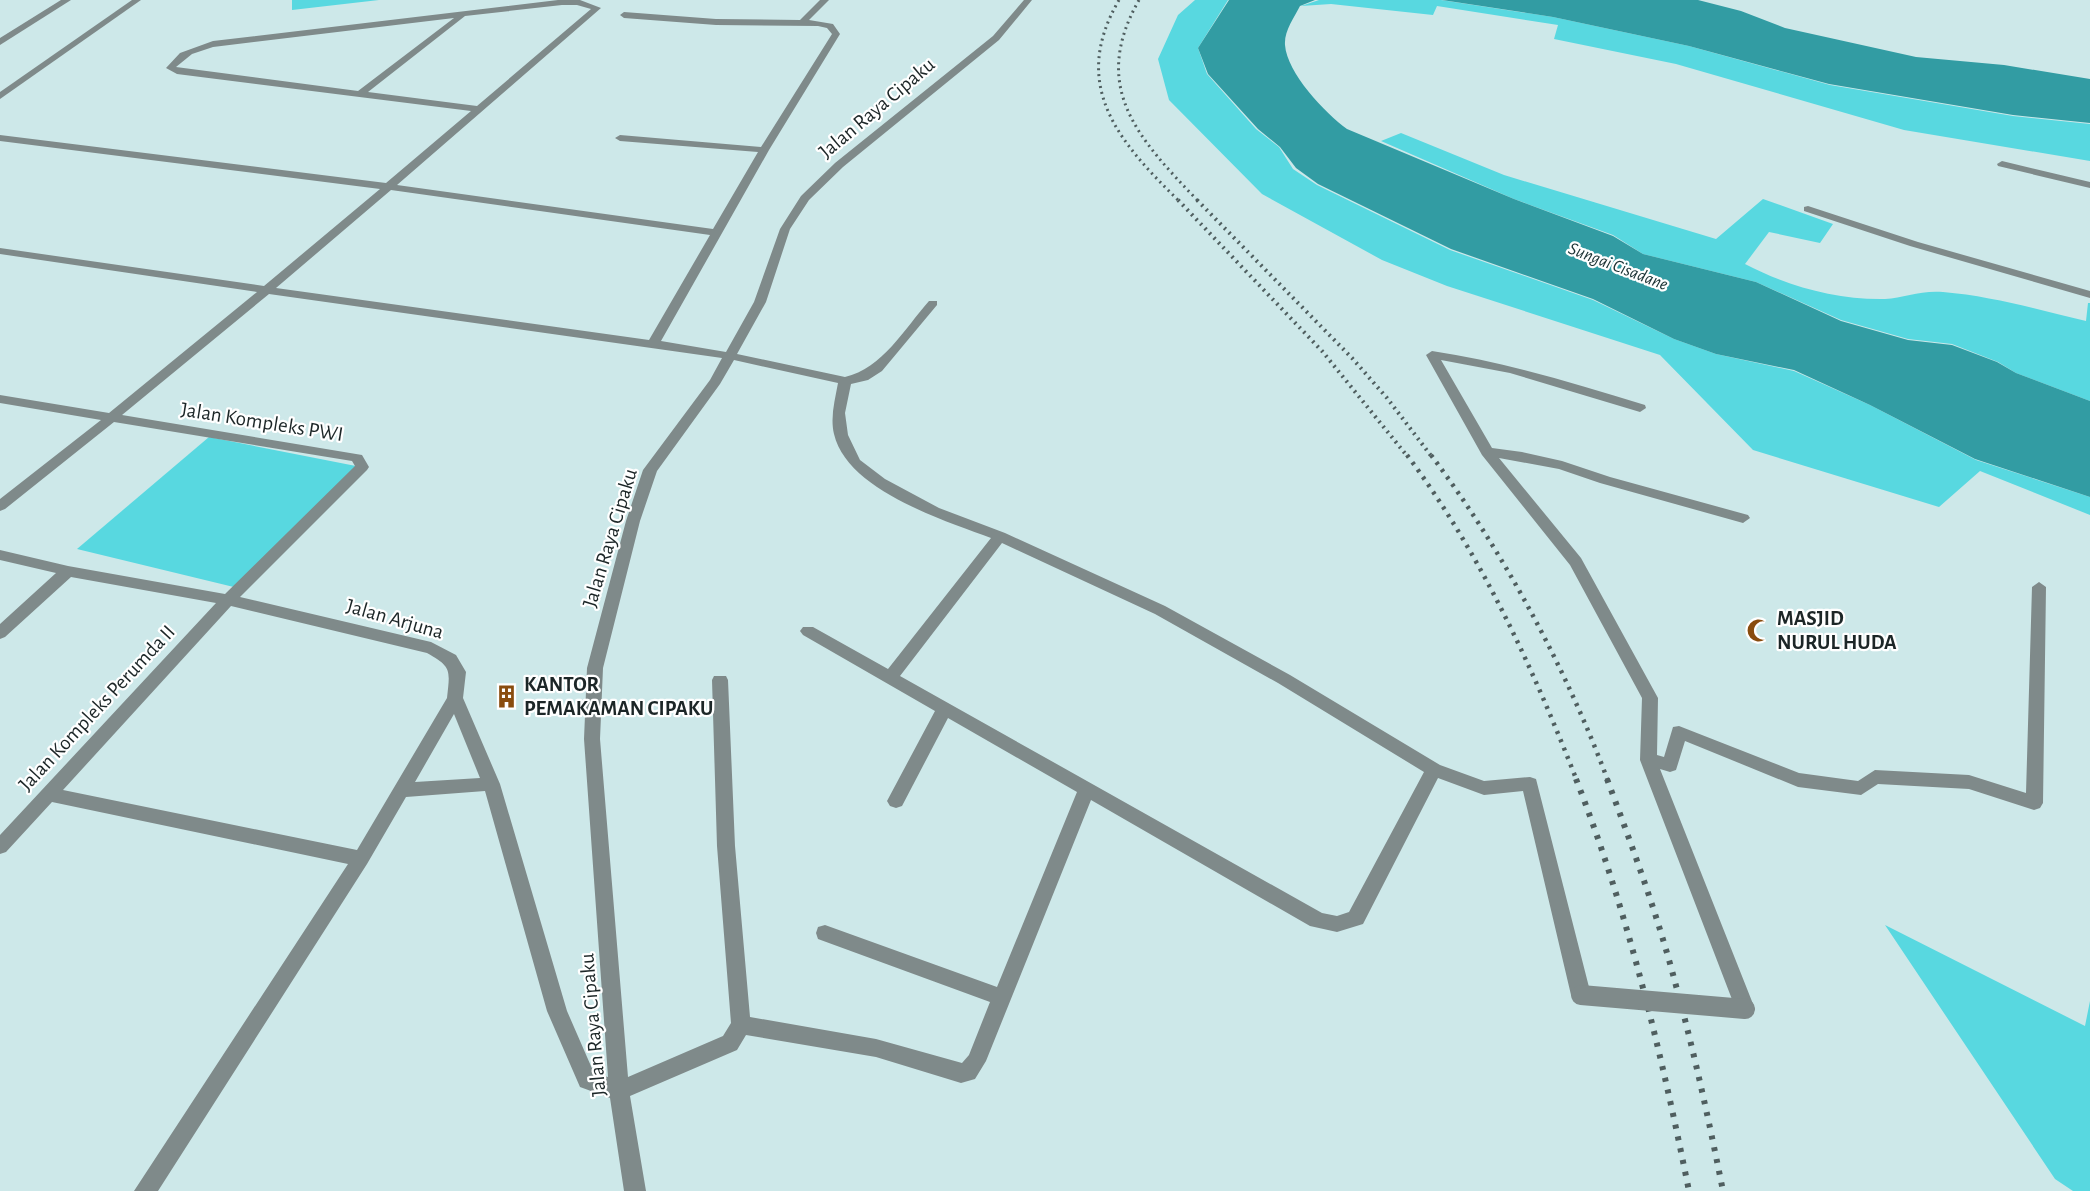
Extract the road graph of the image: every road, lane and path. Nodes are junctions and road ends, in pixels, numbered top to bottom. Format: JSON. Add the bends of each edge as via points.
{"nodes":[{"id":1,"x":67,"y":0,"type":"edge"},
{"id":2,"x":137,"y":0,"type":"edge"},
{"id":3,"x":825,"y":0,"type":"edge"},
{"id":4,"x":1028,"y":0,"type":"edge"},
{"id":5,"x":624,"y":15,"type":"dead end"},
{"id":6,"x":460,"y":16,"type":"junction"},
{"id":7,"x":801,"y":24,"type":"junction"},
{"id":8,"x":0,"y":42,"type":"edge"},
{"id":9,"x":361,"y":93,"type":"junction"},
{"id":10,"x":0,"y":96,"type":"edge"},
{"id":11,"x":480,"y":109,"type":"junction"},
{"id":12,"x":0,"y":138,"type":"edge"},
{"id":13,"x":620,"y":138,"type":"dead end"},
{"id":14,"x":764,"y":150,"type":"junction"},
{"id":15,"x":2002,"y":164,"type":"dead end"},
{"id":16,"x":2090,"y":185,"type":"edge"},
{"id":17,"x":391,"y":187,"type":"junction"},
{"id":18,"x":1808,"y":209,"type":"dead end"},
{"id":19,"x":716,"y":233,"type":"junction"},
{"id":20,"x":0,"y":251,"type":"edge"},
{"id":21,"x":267,"y":291,"type":"junction"},
{"id":22,"x":2090,"y":295,"type":"edge"},
{"id":23,"x":933,"y":303,"type":"dead end"},
{"id":24,"x":653,"y":344,"type":"junction"},
{"id":25,"x":731,"y":356,"type":"junction"},
{"id":26,"x":845,"y":381,"type":"junction"},
{"id":27,"x":0,"y":399,"type":"edge"},
{"id":28,"x":1640,"y":408,"type":"dead end"},
{"id":29,"x":112,"y":419,"type":"junction"},
{"id":30,"x":1487,"y":452,"type":"junction"},
{"id":31,"x":0,"y":506,"type":"edge"},
{"id":32,"x":1743,"y":518,"type":"dead end"},
{"id":33,"x":1000,"y":536,"type":"junction"},
{"id":34,"x":0,"y":555,"type":"edge"},
{"id":35,"x":68,"y":571,"type":"junction"},
{"id":36,"x":2039,"y":587,"type":"dead end"},
{"id":37,"x":228,"y":600,"type":"junction"},
{"id":38,"x":808,"y":631,"type":"dead end"},
{"id":39,"x":0,"y":633,"type":"edge"},
{"id":40,"x":890,"y":677,"type":"junction"},
{"id":41,"x":720,"y":680,"type":"dead end"},
{"id":42,"x":455,"y":698,"type":"junction"},
{"id":43,"x":944,"y":710,"type":"junction"},
{"id":44,"x":1648,"y":760,"type":"junction"},
{"id":45,"x":1434,"y":770,"type":"junction"},
{"id":46,"x":491,"y":784,"type":"junction"},
{"id":47,"x":401,"y":790,"type":"junction"},
{"id":48,"x":1087,"y":790,"type":"junction"},
{"id":49,"x":48,"y":794,"type":"junction"},
{"id":50,"x":896,"y":801,"type":"dead end"},
{"id":51,"x":0,"y":847,"type":"edge"},
{"id":52,"x":361,"y":859,"type":"junction"},
{"id":53,"x":825,"y":933,"type":"dead end"},
{"id":54,"x":1001,"y":997,"type":"junction"},
{"id":55,"x":741,"y":1025,"type":"junction"},
{"id":56,"x":619,"y":1091,"type":"junction"},
{"id":57,"x":145,"y":1191,"type":"edge"},
{"id":58,"x":635,"y":1191,"type":"edge"}],
"edges":[{"from":1,"to":8,"type":"street"},
{"from":2,"to":10,"type":"street"},
{"from":3,"to":7,"type":"street"},
{"from":4,"to":25,"type":"street","name":"Jalan Raya Cipaku","via":[[996,38],[839,165],[805,198],[785,229],[760,302]]},
{"from":5,"to":7,"type":"street"},
{"from":6,"to":9,"type":"street"},
{"from":6,"to":9,"type":"street","via":[[203,45],[171,66],[177,71]]},
{"from":6,"to":11,"type":"street","via":[[562,2],[597,8]]},
{"from":7,"to":14,"type":"street","via":[[830,26],[835,30],[835,38]]},
{"from":9,"to":11,"type":"street"},
{"from":11,"to":17,"type":"street"},
{"from":12,"to":17,"type":"street"},
{"from":13,"to":14,"type":"street"},
{"from":14,"to":19,"type":"street"},
{"from":15,"to":16,"type":"street"},
{"from":17,"to":19,"type":"street"},
{"from":17,"to":21,"type":"street"},
{"from":18,"to":22,"type":"street"},
{"from":19,"to":24,"type":"street"},
{"from":20,"to":21,"type":"street"},
{"from":21,"to":24,"type":"street"},
{"from":21,"to":29,"type":"street"},
{"from":23,"to":26,"type":"street","via":[[878,368],[864,377]]},
{"from":24,"to":25,"type":"street"},
{"from":25,"to":26,"type":"street"},
{"from":25,"to":56,"type":"street","name":"Jalan Raya Cipaku","via":[[650,470],[595,668],[592,739]]},
{"from":26,"to":33,"type":"street","via":[[839,413],[842,435],[855,463],[880,482],[934,511]]},
{"from":27,"to":29,"type":"street","name":"Jalan Kompleks PWI"},
{"from":28,"to":30,"type":"street","via":[[1528,372],[1432,355]]},
{"from":29,"to":31,"type":"street"},
{"from":29,"to":37,"type":"street","name":"Jalan Kompleks PWI","via":[[360,461],[362,467]]},
{"from":30,"to":32,"type":"street","via":[[1562,465]]},
{"from":30,"to":44,"type":"street","via":[[1576,562],[1650,698]]},
{"from":33,"to":40,"type":"street"},
{"from":33,"to":45,"type":"street","via":[[1196,629]]},
{"from":34,"to":35,"type":"street","name":"Jalan Arjuna"},
{"from":35,"to":37,"type":"street","name":"Jalan Arjuna"},
{"from":35,"to":39,"type":"street"},
{"from":36,"to":44,"type":"street","via":[[2034,803],[1969,782],[1875,777],[1861,789],[1798,780],[1679,732],[1670,765]]},
{"from":37,"to":42,"type":"street","name":"Jalan Arjuna","via":[[431,648],[450,659],[458,672]]},
{"from":37,"to":49,"type":"street","name":"Jalan Kompleks Perumda II"},
{"from":38,"to":40,"type":"street"},
{"from":40,"to":43,"type":"street"},
{"from":41,"to":55,"type":"street","via":[[726,846]]},
{"from":42,"to":46,"type":"street","name":"Jalan Arjuna"},
{"from":42,"to":47,"type":"street"},
{"from":43,"to":48,"type":"street"},
{"from":43,"to":50,"type":"street"},
{"from":44,"to":45,"type":"street","bridge":true,"via":[[1745,1009],[1581,995],[1530,784],[1484,788]]},
{"from":45,"to":48,"type":"street","via":[[1356,918],[1332,925]]},
{"from":46,"to":47,"type":"street"},
{"from":46,"to":56,"type":"street","name":"Jalan Arjuna","via":[[557,1011],[587,1080]]},
{"from":47,"to":52,"type":"street"},
{"from":48,"to":54,"type":"street"},
{"from":49,"to":51,"type":"street","name":"Jalan Kompleks Perumda II"},
{"from":49,"to":52,"type":"street"},
{"from":52,"to":57,"type":"street"},
{"from":53,"to":54,"type":"street"},
{"from":54,"to":55,"type":"street","via":[[976,1061],[968,1072],[961,1073],[876,1048]]},
{"from":55,"to":56,"type":"street","via":[[730,1043]]},
{"from":56,"to":58,"type":"street","name":"Jalan Raya Cipaku"}]}
